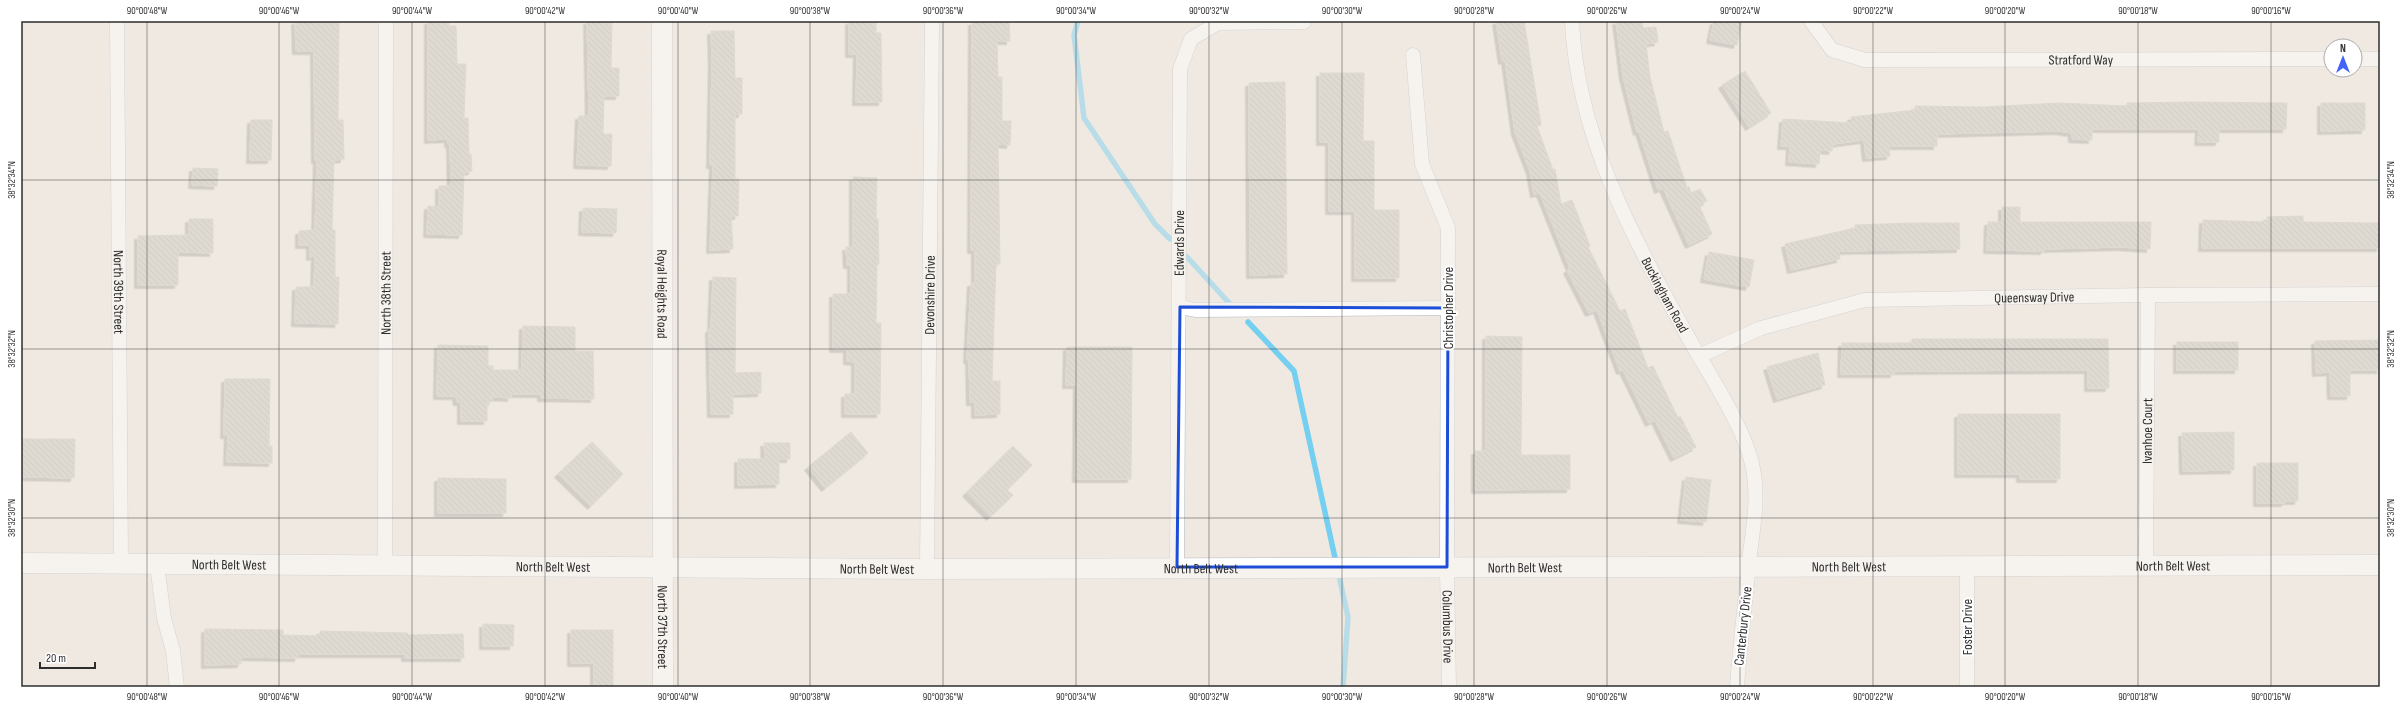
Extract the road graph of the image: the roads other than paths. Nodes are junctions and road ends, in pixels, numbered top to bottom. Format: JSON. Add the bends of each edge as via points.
{"nodes":[{"id":1,"x":117,"y":21,"type":"edge"},
{"id":2,"x":386,"y":21,"type":"edge"},
{"id":3,"x":662,"y":21,"type":"edge"},
{"id":4,"x":932,"y":21,"type":"edge"},
{"id":5,"x":1572,"y":21,"type":"edge"},
{"id":6,"x":1811,"y":21,"type":"edge"},
{"id":7,"x":1304,"y":22,"type":"edge"},
{"id":8,"x":1413,"y":55,"type":"dead end"},
{"id":9,"x":2323,"y":59,"type":"edge"},
{"id":10,"x":2363,"y":59,"type":"edge"},
{"id":11,"x":2380,"y":59,"type":"edge"},
{"id":12,"x":2148,"y":294,"type":"junction"},
{"id":13,"x":2380,"y":294,"type":"edge"},
{"id":14,"x":1180,"y":307,"type":"junction"},
{"id":15,"x":1448,"y":308,"type":"junction"},
{"id":16,"x":1699,"y":356,"type":"junction"},
{"id":17,"x":21,"y":563,"type":"edge"},
{"id":18,"x":121,"y":564,"type":"junction"},
{"id":19,"x":156,"y":565,"type":"junction"},
{"id":20,"x":2380,"y":565,"type":"edge"},
{"id":21,"x":385,"y":566,"type":"junction"},
{"id":22,"x":1749,"y":566,"type":"junction"},
{"id":23,"x":1177,"y":567,"type":"junction"},
{"id":24,"x":1446,"y":567,"type":"junction"},
{"id":25,"x":1968,"y":567,"type":"junction"},
{"id":26,"x":2146,"y":567,"type":"junction"},
{"id":27,"x":664,"y":568,"type":"junction"},
{"id":28,"x":927,"y":569,"type":"junction"},
{"id":29,"x":177,"y":687,"type":"edge"},
{"id":30,"x":663,"y":687,"type":"edge"},
{"id":31,"x":1449,"y":687,"type":"edge"},
{"id":32,"x":1737,"y":687,"type":"edge"},
{"id":33,"x":1968,"y":687,"type":"edge"}],
"edges":[{"from":1,"to":18,"type":"street","name":"North 39th Street"},
{"from":2,"to":21,"type":"street","name":"North 38th Street"},
{"from":3,"to":27,"type":"main road","name":"Royal Heights Road"},
{"from":4,"to":28,"type":"street","name":"Devonshire Drive"},
{"from":5,"to":16,"type":"street","name":"Buckingham Road","via":[[1574,58],[1591,129],[1612,191],[1638,247]]},
{"from":6,"to":9,"type":"street","name":"Stratford Way","via":[[1832,50],[1865,60]]},
{"from":7,"to":14,"type":"street","name":"Edwards Drive","via":[[1218,23],[1191,39],[1180,69]]},
{"from":8,"to":15,"type":"street","name":"Christopher Drive","via":[[1422,164],[1448,228]]},
{"from":10,"to":11,"type":"street"},
{"from":12,"to":13,"type":"street","name":"Queensway Drive"},
{"from":12,"to":16,"type":"street","name":"Queensway Drive","via":[[1865,300],[1762,328]]},
{"from":12,"to":26,"type":"street","name":"Ivanhoe Court"},
{"from":14,"to":15,"type":"street","via":[[1195,310]]},
{"from":14,"to":23,"type":"street","name":"Edwards Drive"},
{"from":15,"to":24,"type":"street","name":"Christopher Drive"},
{"from":16,"to":22,"type":"street","name":"Buckingham Road","via":[[1736,423],[1752,464],[1756,498]]},
{"from":17,"to":18,"type":"main road","name":"North Belt West"},
{"from":18,"to":19,"type":"main road","name":"North Belt West"},
{"from":19,"to":21,"type":"main road","name":"North Belt West"},
{"from":19,"to":29,"type":"street"},
{"from":20,"to":26,"type":"main road","name":"North Belt West"},
{"from":21,"to":27,"type":"main road","name":"North Belt West"},
{"from":22,"to":24,"type":"main road","name":"North Belt West"},
{"from":22,"to":25,"type":"main road","name":"North Belt West"},
{"from":22,"to":32,"type":"street","name":"Canterbury Drive"},
{"from":23,"to":24,"type":"main road","name":"North Belt West"},
{"from":23,"to":28,"type":"main road","name":"North Belt West"},
{"from":24,"to":31,"type":"street","name":"Columbus Drive"},
{"from":25,"to":26,"type":"main road","name":"North Belt West"},
{"from":25,"to":33,"type":"street","name":"Foster Drive"},
{"from":27,"to":28,"type":"main road","name":"North Belt West"},
{"from":27,"to":30,"type":"main road","name":"North 37th Street"}]}
